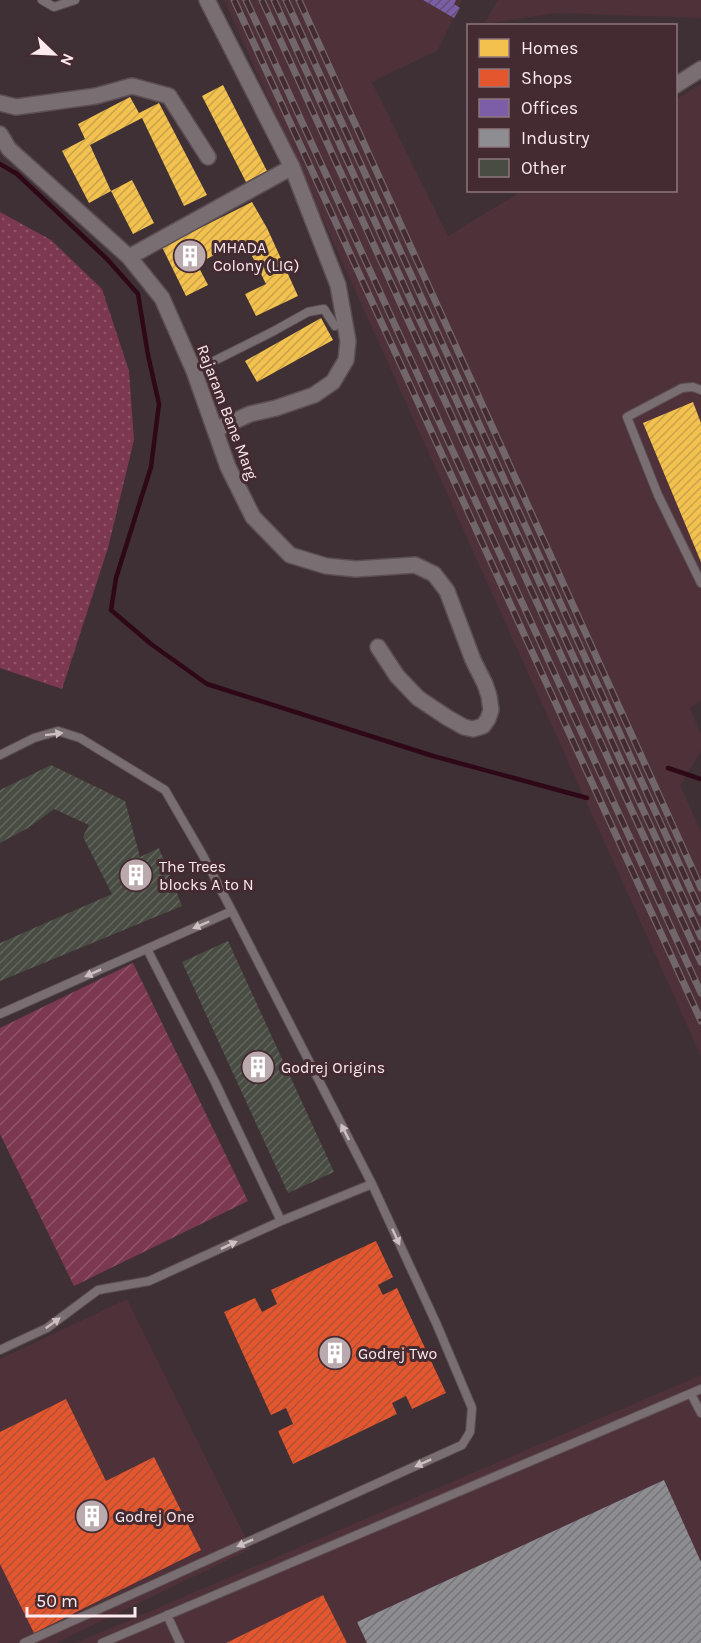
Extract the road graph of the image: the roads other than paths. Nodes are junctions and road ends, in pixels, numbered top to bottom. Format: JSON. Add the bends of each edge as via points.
{"nodes":[{"id":1,"x":42,"y":0,"type":"edge"},
{"id":2,"x":75,"y":0,"type":"edge"},
{"id":3,"x":207,"y":0,"type":"edge"},
{"id":4,"x":701,"y":69,"type":"edge"},
{"id":5,"x":677,"y":84,"type":"edge"},
{"id":6,"x":0,"y":103,"type":"edge"},
{"id":7,"x":0,"y":134,"type":"edge"},
{"id":8,"x":4,"y":150,"type":"edge"},
{"id":9,"x":208,"y":157,"type":"dead end"},
{"id":10,"x":292,"y":166,"type":"junction"},
{"id":11,"x":129,"y":257,"type":"junction"},
{"id":12,"x":335,"y":326,"type":"dead end"},
{"id":13,"x":194,"y":371,"type":"junction"},
{"id":14,"x":701,"y":390,"type":"edge"},
{"id":15,"x":215,"y":430,"type":"junction"},
{"id":16,"x":701,"y":584,"type":"edge"},
{"id":17,"x":378,"y":647,"type":"dead end"},
{"id":18,"x":0,"y":755,"type":"edge"},
{"id":19,"x":232,"y":911,"type":"junction"},
{"id":20,"x":147,"y":949,"type":"junction"},
{"id":21,"x":0,"y":1014,"type":"edge"},
{"id":22,"x":372,"y":1184,"type":"junction"},
{"id":23,"x":281,"y":1221,"type":"junction"},
{"id":24,"x":0,"y":1350,"type":"edge"},
{"id":25,"x":701,"y":1389,"type":"edge"},
{"id":26,"x":691,"y":1394,"type":"junction"},
{"id":27,"x":701,"y":1413,"type":"edge"},
{"id":28,"x":167,"y":1615,"type":"junction"},
{"id":29,"x":24,"y":1643,"type":"edge"},
{"id":30,"x":102,"y":1643,"type":"edge"},
{"id":31,"x":180,"y":1643,"type":"edge"}],
"edges":[{"from":1,"to":2,"type":"lane","via":[[54,7]]},
{"from":3,"to":10,"type":"street"},
{"from":4,"to":5,"type":"street"},
{"from":6,"to":9,"type":"street","via":[[16,107],[96,96],[132,86],[170,96]]},
{"from":7,"to":8,"type":"street","name":"Rajaram Bane Marg"},
{"from":8,"to":11,"type":"street","name":"Rajaram Bane Marg"},
{"from":10,"to":11,"type":"street"},
{"from":10,"to":15,"type":"street","via":[[338,285],[348,341],[346,360],[333,382],[314,395],[250,414]]},
{"from":11,"to":13,"type":"street","name":"Rajaram Bane Marg","via":[[162,297]]},
{"from":12,"to":13,"type":"lane","via":[[324,309],[308,312]]},
{"from":13,"to":15,"type":"street","name":"Rajaram Bane Marg"},
{"from":14,"to":16,"type":"lane","via":[[682,388],[627,417],[658,495]]},
{"from":15,"to":17,"type":"street","name":"Rajaram Bane Marg","via":[[253,517],[290,555],[326,566],[414,565],[434,574],[447,591],[485,684],[491,710],[488,719],[483,726],[473,729],[448,718],[418,698]]},
{"from":18,"to":19,"type":"lane","one_way":true,"via":[[58,731],[80,738],[165,790]]},
{"from":19,"to":20,"type":"lane","one_way":true},
{"from":22,"to":19,"type":"lane","one_way":true},
{"from":20,"to":21,"type":"lane","one_way":true},
{"from":20,"to":23,"type":"lane"},
{"from":22,"to":23,"type":"lane"},
{"from":22,"to":29,"type":"lane","one_way":true,"via":[[472,1408],[470,1432],[462,1445]]},
{"from":24,"to":23,"type":"lane","one_way":true,"via":[[47,1328],[98,1290],[149,1281]]},
{"from":25,"to":26,"type":"lane"},
{"from":26,"to":27,"type":"lane"},
{"from":26,"to":28,"type":"lane"},
{"from":28,"to":30,"type":"lane"},
{"from":28,"to":31,"type":"lane"}]}
